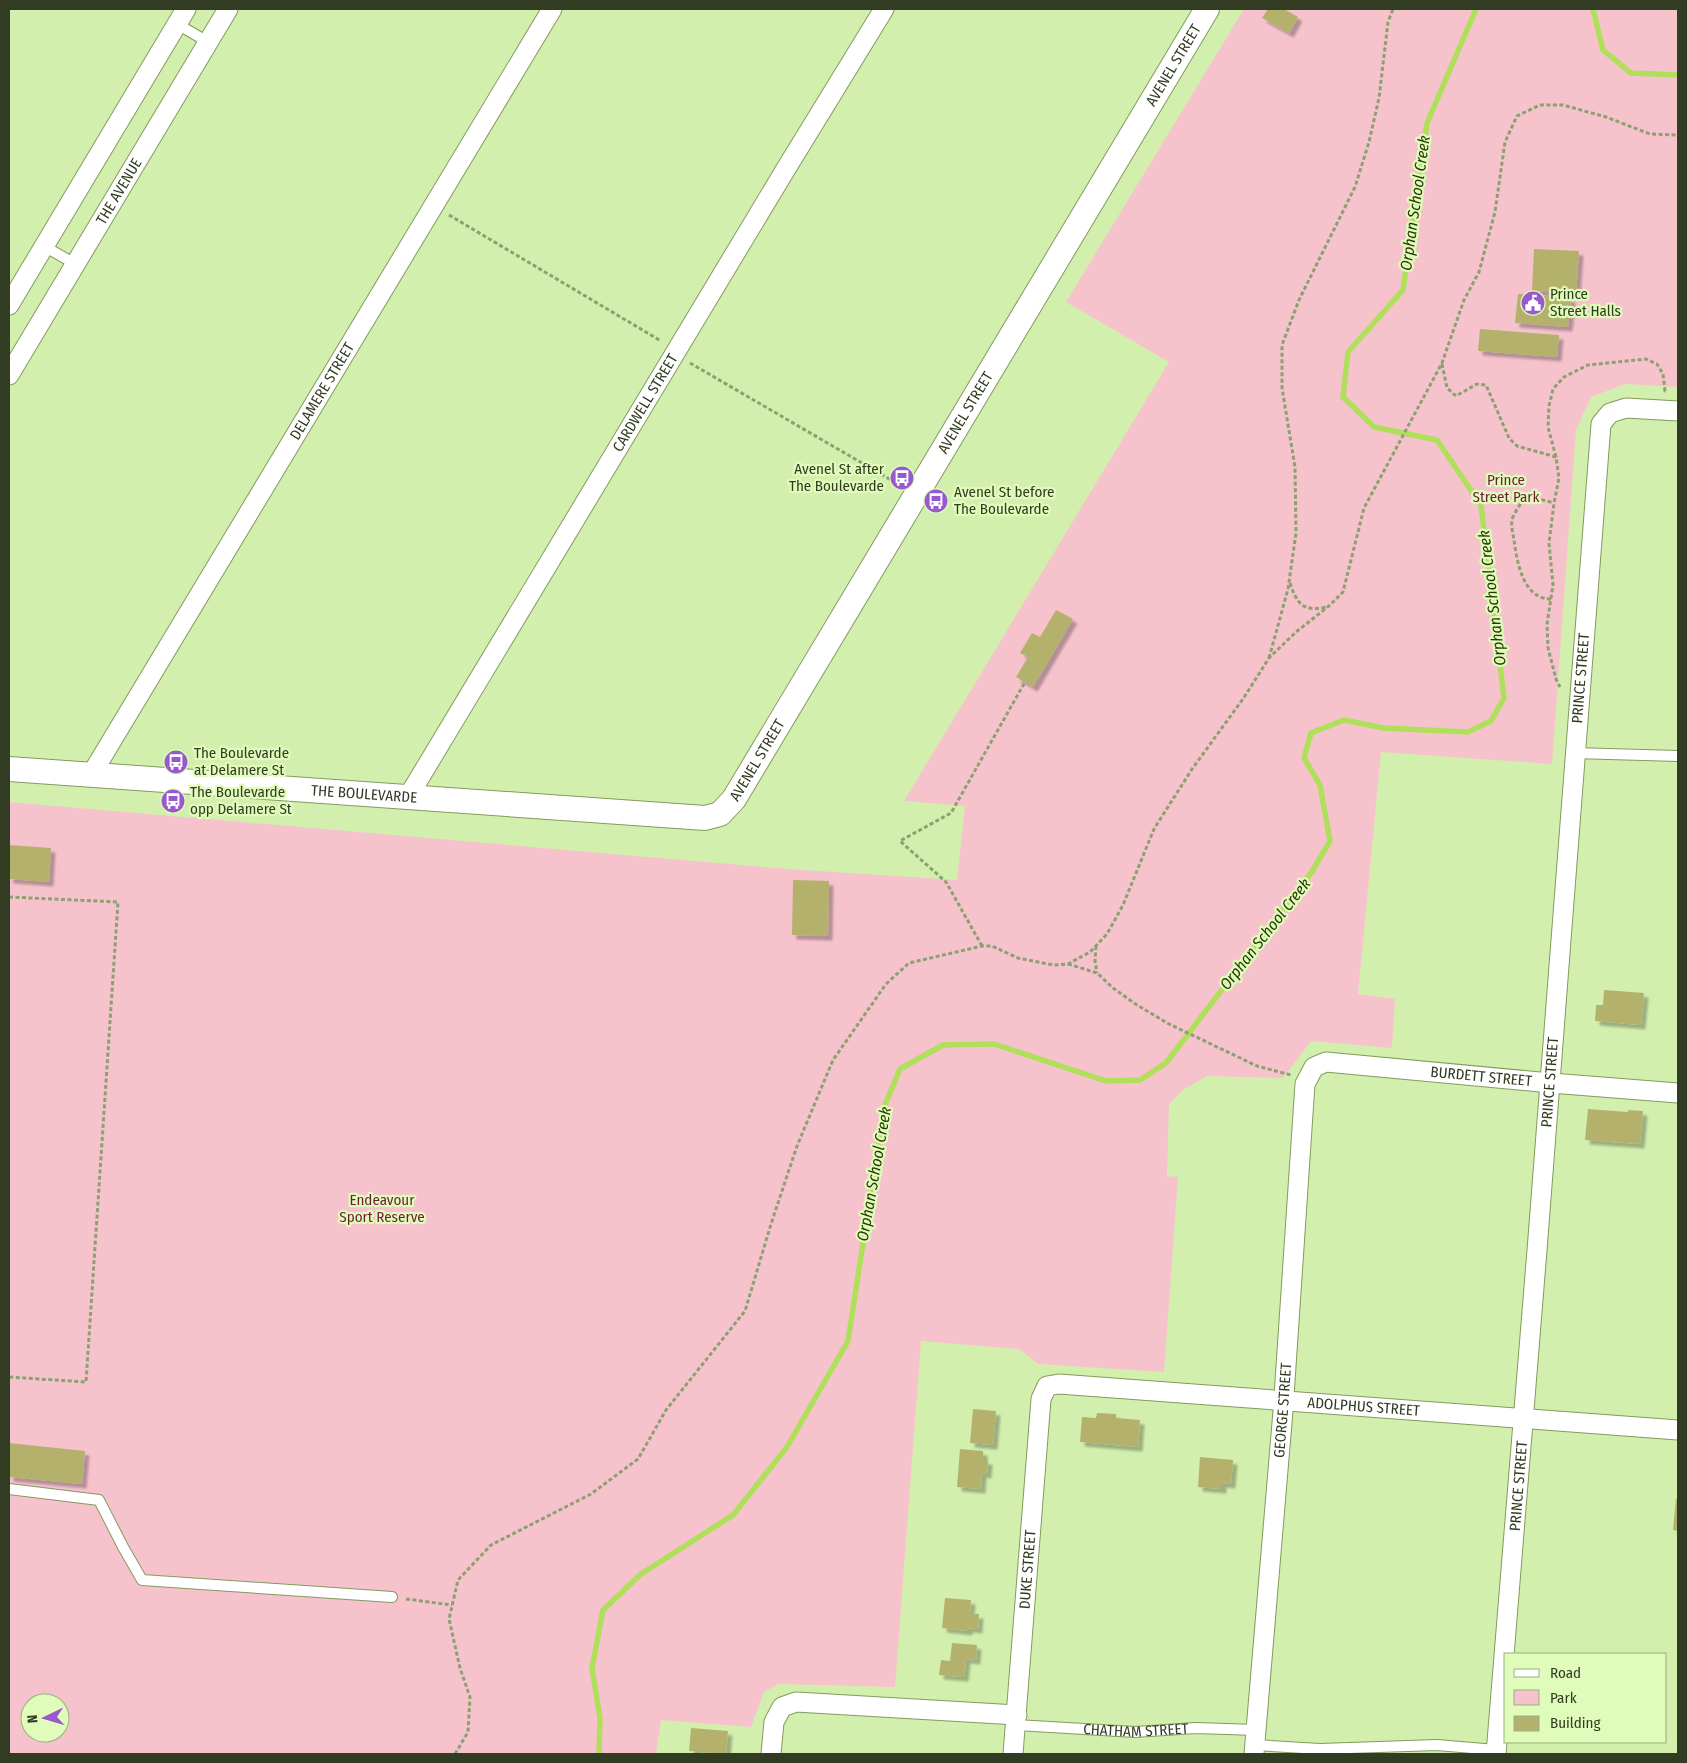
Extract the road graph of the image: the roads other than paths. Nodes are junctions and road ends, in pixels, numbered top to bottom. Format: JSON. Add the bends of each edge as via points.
{"nodes":[{"id":1,"x":228,"y":9,"type":"edge"},
{"id":2,"x":552,"y":9,"type":"edge"},
{"id":3,"x":884,"y":9,"type":"edge"},
{"id":4,"x":1207,"y":9,"type":"edge"},
{"id":5,"x":181,"y":17,"type":"edge"},
{"id":6,"x":208,"y":42,"type":"junction"},
{"id":7,"x":44,"y":246,"type":"junction"},
{"id":8,"x":75,"y":264,"type":"junction"},
{"id":9,"x":9,"y":305,"type":"edge"},
{"id":10,"x":9,"y":375,"type":"edge"},
{"id":11,"x":1678,"y":411,"type":"edge"},
{"id":12,"x":1574,"y":753,"type":"junction"},
{"id":13,"x":1678,"y":756,"type":"edge"},
{"id":14,"x":9,"y":770,"type":"edge"},
{"id":15,"x":91,"y":775,"type":"junction"},
{"id":16,"x":408,"y":797,"type":"junction"},
{"id":17,"x":720,"y":814,"type":"joint"},
{"id":18,"x":1311,"y":1073,"type":"joint"},
{"id":19,"x":1551,"y":1084,"type":"junction"},
{"id":20,"x":1678,"y":1093,"type":"edge"},
{"id":21,"x":1047,"y":1386,"type":"joint"},
{"id":22,"x":1284,"y":1402,"type":"junction"},
{"id":23,"x":1523,"y":1419,"type":"junction"},
{"id":24,"x":1678,"y":1430,"type":"edge"},
{"id":25,"x":9,"y":1489,"type":"edge"},
{"id":26,"x":392,"y":1597,"type":"road end"},
{"id":27,"x":1504,"y":1653,"type":"edge"},
{"id":28,"x":1504,"y":1653,"type":"edge"},
{"id":29,"x":1016,"y":1720,"type":"junction"},
{"id":30,"x":1256,"y":1743,"type":"edge"},
{"id":31,"x":1496,"y":1752,"type":"edge"},
{"id":32,"x":771,"y":1754,"type":"edge"},
{"id":33,"x":1013,"y":1754,"type":"edge"}],
"edges":[{"from":1,"to":6,"type":"street","name":"THE AVENUE"},
{"from":2,"to":15,"type":"street","name":"DELAMERE STREET"},
{"from":3,"to":16,"type":"street","name":"CARDWELL STREET"},
{"from":4,"to":17,"type":"street","name":"AVENEL STREET","via":[[732,802]]},
{"from":5,"to":6,"type":"lane"},
{"from":5,"to":7,"type":"street"},
{"from":6,"to":8,"type":"street","name":"THE AVENUE"},
{"from":7,"to":8,"type":"lane"},
{"from":7,"to":9,"type":"street"},
{"from":8,"to":10,"type":"street","name":"THE AVENUE"},
{"from":11,"to":12,"type":"street","name":"PRINCE STREET","via":[[1626,408],[1610,413],[1601,424]]},
{"from":12,"to":13,"type":"lane"},
{"from":12,"to":19,"type":"street","name":"PRINCE STREET"},
{"from":14,"to":15,"type":"street","name":"THE BOULEVARDE"},
{"from":15,"to":16,"type":"street","name":"THE BOULEVARDE"},
{"from":16,"to":17,"type":"street","name":"THE BOULEVARDE","via":[[705,818]]},
{"from":18,"to":19,"type":"street","name":"BURDETT STREET","via":[[1326,1062]]},
{"from":18,"to":22,"type":"street","name":"GEORGE STREET","via":[[1305,1084]]},
{"from":19,"to":20,"type":"street","name":"BURDETT STREET"},
{"from":19,"to":23,"type":"street","name":"PRINCE STREET"},
{"from":21,"to":22,"type":"street","name":"ADOLPHUS STREET","via":[[1059,1384]]},
{"from":21,"to":29,"type":"street","name":"DUKE STREET","via":[[1041,1399]]},
{"from":22,"to":23,"type":"street","name":"ADOLPHUS STREET"},
{"from":22,"to":30,"type":"street","name":"GEORGE STREET"},
{"from":23,"to":24,"type":"street","name":"ADOLPHUS STREET"},
{"from":23,"to":28,"type":"street","name":"PRINCE STREET"},
{"from":25,"to":26,"type":"lane","via":[[99,1500],[142,1580]]},
{"from":27,"to":31,"type":"street","name":"PRINCE STREET"},
{"from":29,"to":30,"type":"lane","name":"CHATHAM STREET","via":[[1135,1732],[1195,1728]]},
{"from":29,"to":32,"type":"street","name":"CHATHAM STREET","via":[[796,1702],[782,1707],[774,1722]]},
{"from":29,"to":33,"type":"street","name":"DUKE STREET"},
{"from":30,"to":31,"type":"lane","name":"CHATHAM STREET","via":[[1320,1749],[1437,1746]]}]}
